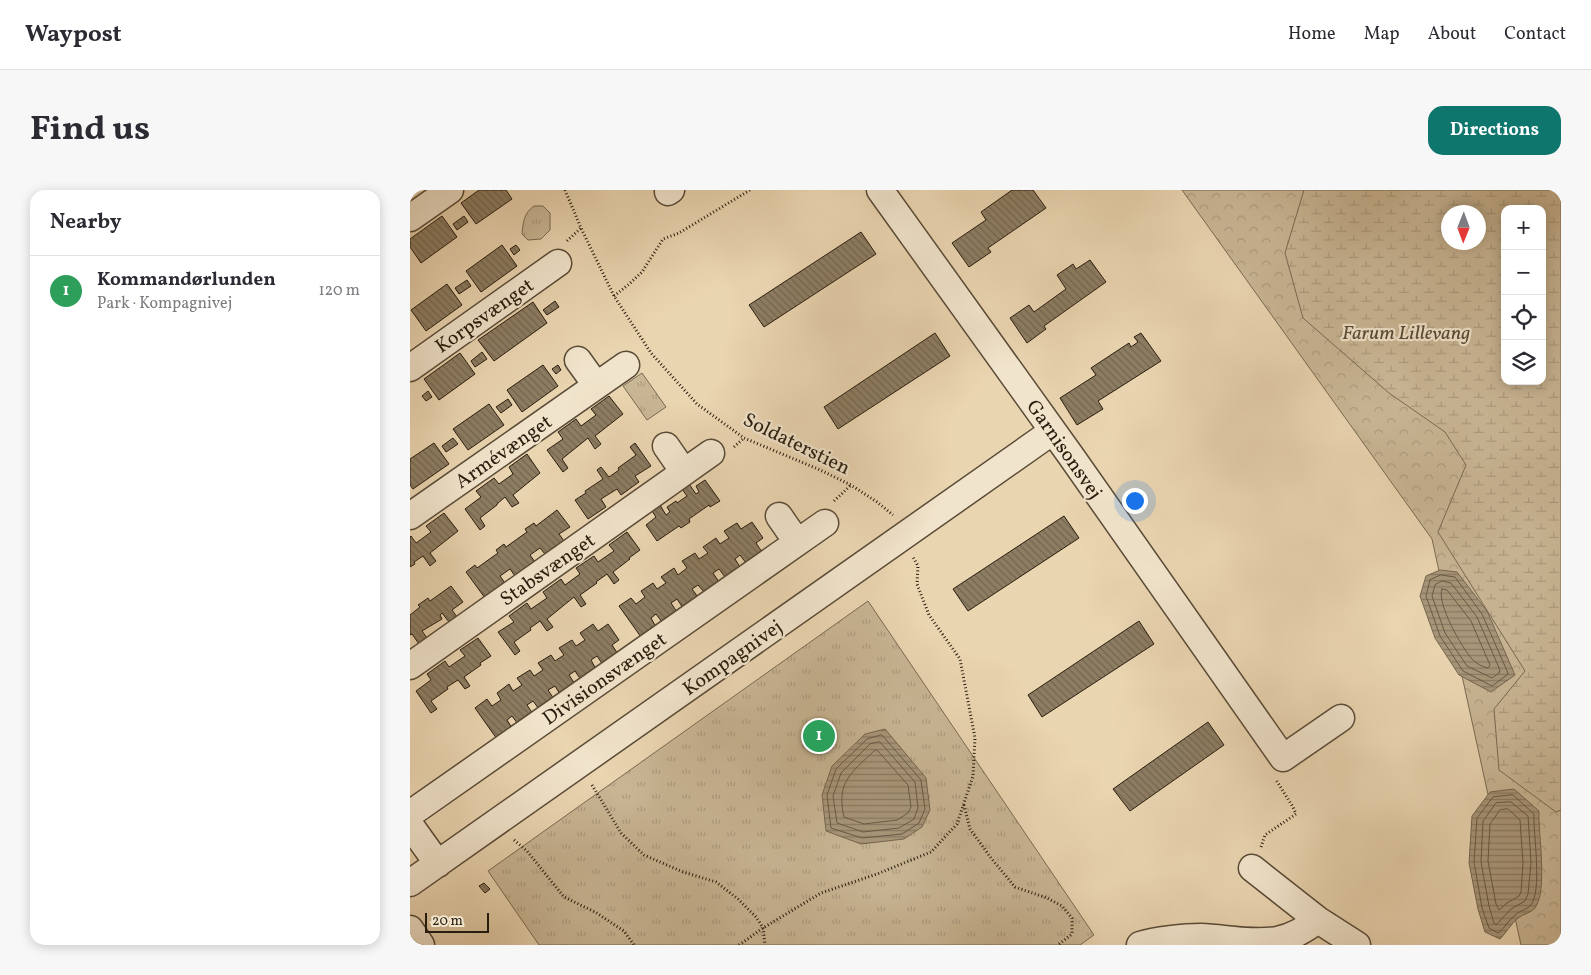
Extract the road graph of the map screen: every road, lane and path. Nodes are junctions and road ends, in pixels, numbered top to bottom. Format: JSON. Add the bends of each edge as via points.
{"nodes":[{"id":1,"x":450,"y":190,"type":"edge"},
{"id":2,"x":565,"y":190,"type":"edge"},
{"id":3,"x":750,"y":190,"type":"edge"},
{"id":4,"x":880,"y":190,"type":"edge"},
{"id":5,"x":410,"y":218,"type":"edge"},
{"id":6,"x":558,"y":262,"type":"dead end"},
{"id":7,"x":614,"y":296,"type":"junction"},
{"id":8,"x":578,"y":360,"type":"dead end"},
{"id":9,"x":626,"y":364,"type":"dead end"},
{"id":10,"x":410,"y":368,"type":"edge"},
{"id":11,"x":596,"y":386,"type":"junction"},
{"id":12,"x":1053,"y":431,"type":"junction"},
{"id":13,"x":666,"y":446,"type":"dead end"},
{"id":14,"x":711,"y":453,"type":"dead end"},
{"id":15,"x":684,"y":472,"type":"junction"},
{"id":16,"x":410,"y":516,"type":"edge"},
{"id":17,"x":779,"y":516,"type":"dead end"},
{"id":18,"x":895,"y":517,"type":"dead end"},
{"id":19,"x":825,"y":522,"type":"dead end"},
{"id":20,"x":797,"y":542,"type":"junction"},
{"id":21,"x":913,"y":557,"type":"dead end"},
{"id":22,"x":410,"y":666,"type":"edge"},
{"id":23,"x":1341,"y":718,"type":"dead end"},
{"id":24,"x":1283,"y":758,"type":"junction"},
{"id":25,"x":592,"y":785,"type":"dead end"},
{"id":26,"x":964,"y":804,"type":"junction"},
{"id":27,"x":410,"y":814,"type":"edge"},
{"id":28,"x":410,"y":824,"type":"edge"},
{"id":29,"x":514,"y":840,"type":"dead end"},
{"id":30,"x":438,"y":864,"type":"junction"},
{"id":31,"x":1252,"y":868,"type":"joint"},
{"id":32,"x":410,"y":883,"type":"edge"},
{"id":33,"x":1318,"y":920,"type":"junction"},
{"id":34,"x":410,"y":928,"type":"edge"},
{"id":35,"x":763,"y":928,"type":"junction"},
{"id":36,"x":421,"y":945,"type":"edge"},
{"id":37,"x":634,"y":945,"type":"edge"},
{"id":38,"x":739,"y":945,"type":"edge"},
{"id":39,"x":765,"y":945,"type":"edge"},
{"id":40,"x":1058,"y":945,"type":"edge"},
{"id":41,"x":1140,"y":945,"type":"edge"},
{"id":42,"x":1357,"y":945,"type":"edge"}],
"edges":[{"from":1,"to":5,"type":"street"},
{"from":2,"to":7,"type":"path","name":"Soldaterstien"},
{"from":3,"to":7,"type":"path","via":[[679,233],[663,238],[642,272]]},
{"from":4,"to":12,"type":"street","name":"Garnisonsvej"},
{"from":6,"to":10,"type":"street","name":"Korpsvænget"},
{"from":7,"to":18,"type":"path","name":"Soldaterstien","via":[[651,353],[698,404],[744,438],[852,485]]},
{"from":8,"to":11,"type":"street"},
{"from":9,"to":11,"type":"street","name":"Armévænget"},
{"from":11,"to":16,"type":"street","name":"Armévænget"},
{"from":12,"to":24,"type":"street","name":"Garnisonsvej"},
{"from":12,"to":30,"type":"street","name":"Kompagnivej"},
{"from":13,"to":15,"type":"street"},
{"from":14,"to":15,"type":"street","name":"Stabsvænget"},
{"from":15,"to":22,"type":"street","name":"Stabsvænget"},
{"from":17,"to":20,"type":"street"},
{"from":19,"to":20,"type":"street","name":"Divisionsvænget"},
{"from":20,"to":27,"type":"street","name":"Divisionsvænget"},
{"from":21,"to":26,"type":"path","via":[[918,566],[917,584],[929,615],[960,659],[975,738],[973,776]]},
{"from":23,"to":24,"type":"street"},
{"from":24,"to":31,"type":"path","via":[[1269,769],[1296,814],[1266,835]]},
{"from":25,"to":35,"type":"path","via":[[621,833],[644,855],[716,882],[738,899]]},
{"from":26,"to":35,"type":"path","via":[[957,824],[931,852],[821,893]]},
{"from":26,"to":40,"type":"path","via":[[970,829],[1015,886],[1062,906],[1072,918],[1072,934]]},
{"from":28,"to":30,"type":"street"},
{"from":29,"to":37,"type":"path","via":[[527,850],[564,897],[624,931]]},
{"from":30,"to":32,"type":"street","name":"Kompagnivej"},
{"from":31,"to":33,"type":"street"},
{"from":33,"to":41,"type":"street","via":[[1298,934],[1278,940],[1246,942],[1199,937]]},
{"from":33,"to":42,"type":"street"},
{"from":34,"to":36,"type":"street"},
{"from":35,"to":38,"type":"path"},
{"from":35,"to":39,"type":"path"}]}
